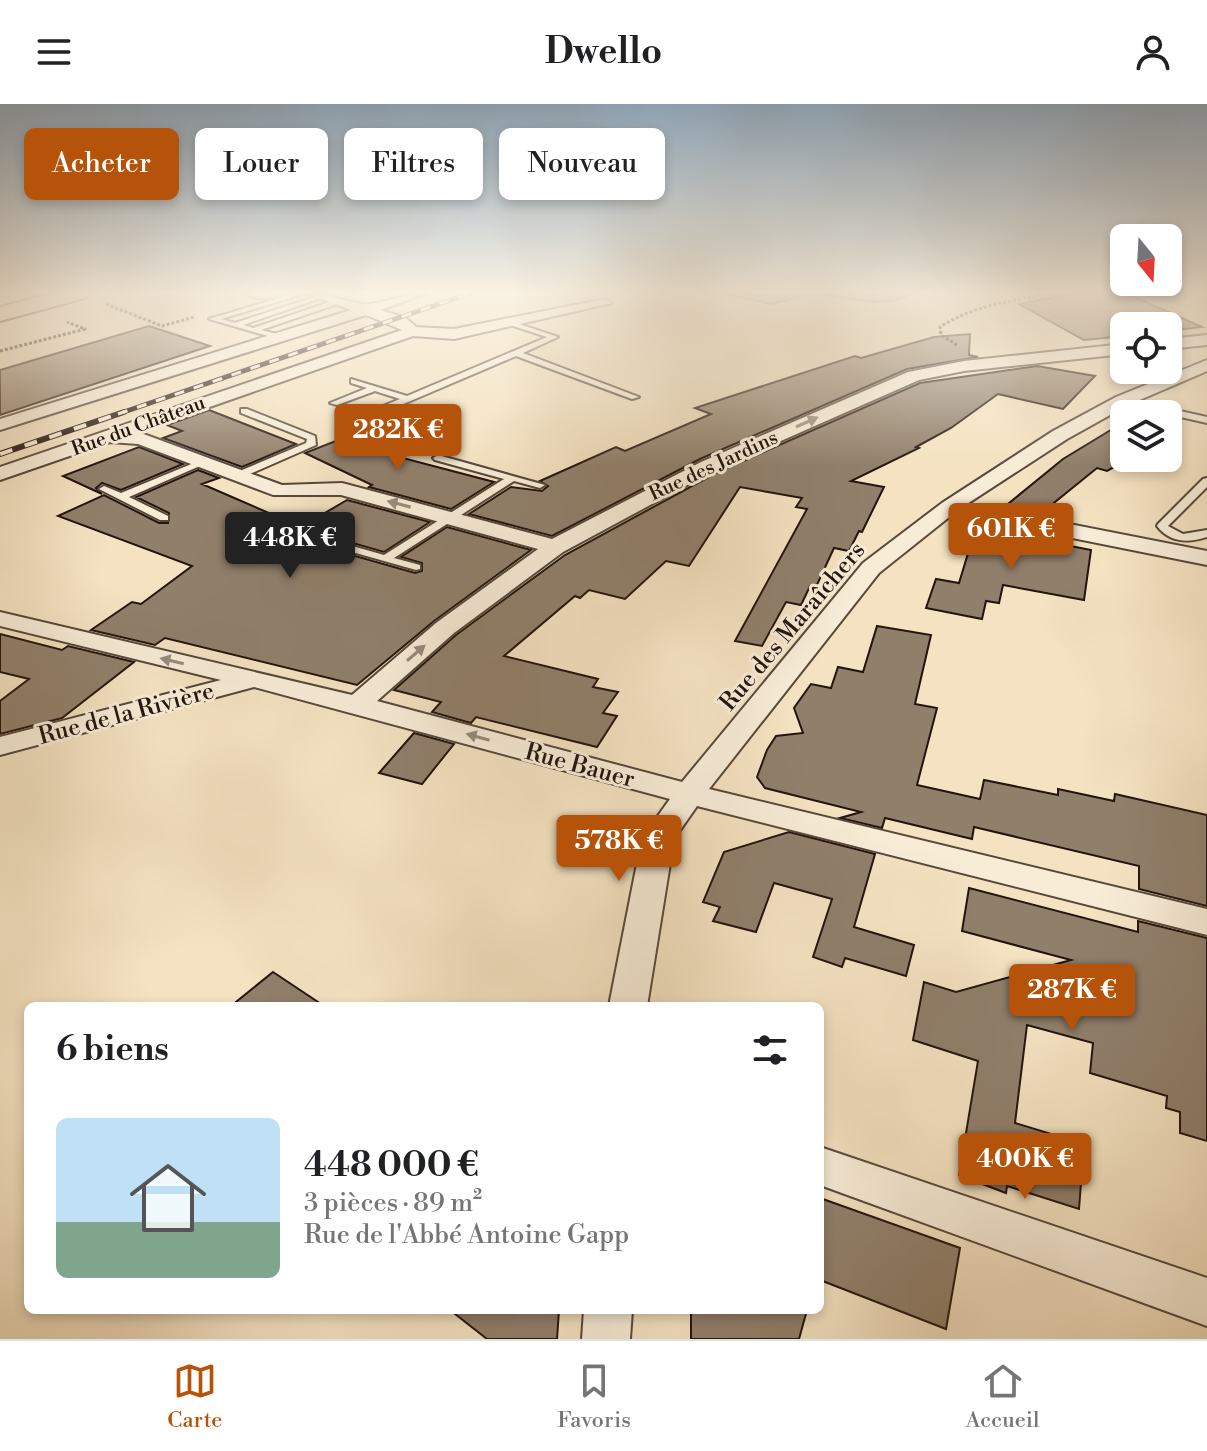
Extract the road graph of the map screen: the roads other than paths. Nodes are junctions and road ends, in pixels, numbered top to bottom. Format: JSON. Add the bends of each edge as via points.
{"nodes":[{"id":1,"x":235,"y":351,"type":"edge"},
{"id":2,"x":355,"y":351,"type":"edge"},
{"id":3,"x":525,"y":351,"type":"edge"},
{"id":4,"x":1108,"y":351,"type":"edge"},
{"id":5,"x":518,"y":354,"type":"junction"},
{"id":6,"x":1207,"y":365,"type":"edge"},
{"id":7,"x":354,"y":381,"type":"dead end"},
{"id":8,"x":375,"y":388,"type":"junction"},
{"id":9,"x":635,"y":397,"type":"dead end"},
{"id":10,"x":408,"y":399,"type":"junction"},
{"id":11,"x":1124,"y":400,"type":"edge"},
{"id":12,"x":334,"y":403,"type":"dead end"},
{"id":13,"x":1110,"y":408,"type":"edge"},
{"id":14,"x":244,"y":411,"type":"dead end"},
{"id":15,"x":1182,"y":414,"type":"edge"},
{"id":16,"x":1186,"y":415,"type":"junction"},
{"id":17,"x":1207,"y":420,"type":"edge"},
{"id":18,"x":0,"y":425,"type":"edge"},
{"id":19,"x":444,"y":429,"type":"dead end"},
{"id":20,"x":1207,"y":429,"type":"edge"},
{"id":21,"x":103,"y":437,"type":"junction"},
{"id":22,"x":438,"y":458,"type":"dead end"},
{"id":23,"x":204,"y":462,"type":"junction"},
{"id":24,"x":0,"y":474,"type":"edge"},
{"id":25,"x":239,"y":475,"type":"junction"},
{"id":26,"x":512,"y":478,"type":"junction"},
{"id":27,"x":1207,"y":481,"type":"edge"},
{"id":28,"x":540,"y":485,"type":"dead end"},
{"id":29,"x":104,"y":489,"type":"dead end"},
{"id":30,"x":121,"y":497,"type":"junction"},
{"id":31,"x":949,"y":507,"type":"junction"},
{"id":32,"x":447,"y":517,"type":"junction"},
{"id":33,"x":164,"y":518,"type":"dead end"},
{"id":34,"x":296,"y":533,"type":"dead end"},
{"id":35,"x":1207,"y":533,"type":"edge"},
{"id":36,"x":555,"y":547,"type":"junction"},
{"id":37,"x":1207,"y":558,"type":"edge"},
{"id":38,"x":385,"y":559,"type":"junction"},
{"id":39,"x":416,"y":567,"type":"dead end"},
{"id":40,"x":0,"y":619,"type":"edge"},
{"id":41,"x":252,"y":679,"type":"junction"},
{"id":42,"x":357,"y":704,"type":"junction"},
{"id":43,"x":0,"y":746,"type":"edge"},
{"id":44,"x":689,"y":791,"type":"junction"},
{"id":45,"x":1207,"y":922,"type":"edge"},
{"id":46,"x":629,"y":1002,"type":"edge"},
{"id":47,"x":824,"y":1167,"type":"edge"},
{"id":48,"x":1207,"y":1302,"type":"edge"},
{"id":49,"x":608,"y":1314,"type":"edge"},
{"id":50,"x":606,"y":1339,"type":"edge"}],
"edges":[{"from":1,"to":18,"type":"street"},
{"from":2,"to":21,"type":"street","name":"Rue du Château"},
{"from":3,"to":5,"type":"lane"},
{"from":36,"to":4,"type":"street","name":"Rue des Jardins","one_way":true,"via":[[651,493],[928,372]]},
{"from":5,"to":9,"type":"lane"},
{"from":5,"to":10,"type":"lane"},
{"from":6,"to":11,"type":"street","name":"Rue des Maraîchers"},
{"from":7,"to":8,"type":"lane"},
{"from":8,"to":10,"type":"lane"},
{"from":8,"to":12,"type":"lane"},
{"from":10,"to":19,"type":"lane","via":[[386,410]]},
{"from":13,"to":31,"type":"street","name":"Rue des Maraîchers"},
{"from":14,"to":25,"type":"lane","via":[[312,438],[311,445]]},
{"from":15,"to":16,"type":"lane"},
{"from":16,"to":17,"type":"lane"},
{"from":16,"to":20,"type":"lane"},
{"from":21,"to":23,"type":"street","via":[[141,438]]},
{"from":21,"to":24,"type":"street","name":"Rue du Château"},
{"from":22,"to":26,"type":"lane"},
{"from":23,"to":25,"type":"street"},
{"from":23,"to":30,"type":"lane"},
{"from":32,"to":25,"type":"street","one_way":true,"via":[[342,489],[280,491]]},
{"from":26,"to":28,"type":"lane"},
{"from":26,"to":32,"type":"lane"},
{"from":27,"to":35,"type":"lane","via":[[1162,526],[1169,534],[1186,538]]},
{"from":29,"to":30,"type":"lane"},
{"from":30,"to":33,"type":"lane"},
{"from":31,"to":37,"type":"street"},
{"from":31,"to":44,"type":"street","name":"Rue des Maraîchers","via":[[871,568]]},
{"from":32,"to":36,"type":"street"},
{"from":32,"to":38,"type":"lane"},
{"from":34,"to":38,"type":"lane"},
{"from":42,"to":36,"type":"street","name":"Rue des Jardins","one_way":true,"via":[[445,628]]},
{"from":38,"to":39,"type":"lane"},
{"from":41,"to":40,"type":"street","name":"Rue Bauer","one_way":true},
{"from":41,"to":42,"type":"street","name":"Rue Bauer"},
{"from":41,"to":43,"type":"street","name":"Rue de la Rivière"},
{"from":44,"to":42,"type":"street","name":"Rue Bauer","one_way":true},
{"from":44,"to":45,"type":"street","name":"Rue Bauer"},
{"from":44,"to":46,"type":"street","name":"Rue des Maraîchers","via":[[658,838]]},
{"from":47,"to":48,"type":"street"},
{"from":49,"to":50,"type":"street"}]}
